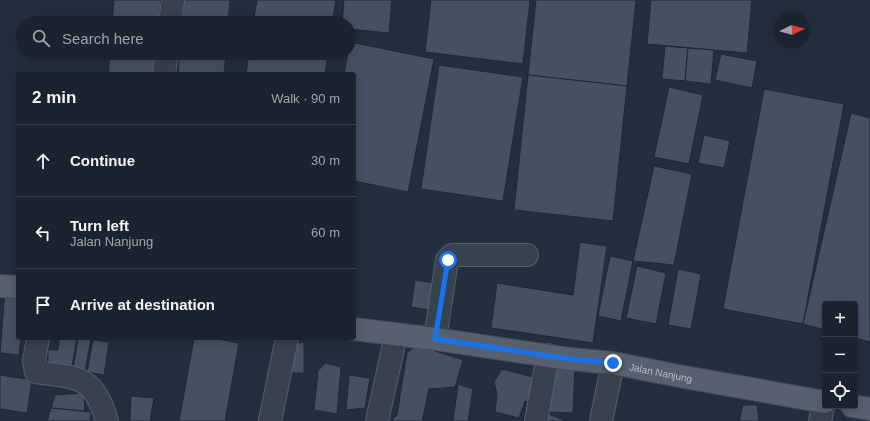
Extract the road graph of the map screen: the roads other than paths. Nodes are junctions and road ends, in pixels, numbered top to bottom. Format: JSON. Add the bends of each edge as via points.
{"nodes":[{"id":1,"x":173,"y":0,"type":"edge"},
{"id":2,"x":171,"y":16,"type":"edge"},
{"id":3,"x":166,"y":60,"type":"edge"},
{"id":4,"x":164,"y":72,"type":"edge"},
{"id":5,"x":527,"y":255,"type":"dead end"},
{"id":6,"x":0,"y":286,"type":"edge"},
{"id":7,"x":16,"y":287,"type":"edge"},
{"id":8,"x":356,"y":329,"type":"edge"},
{"id":9,"x":396,"y":335,"type":"junction"},
{"id":10,"x":435,"y":339,"type":"junction"},
{"id":11,"x":38,"y":340,"type":"edge"},
{"id":12,"x":287,"y":340,"type":"edge"},
{"id":13,"x":548,"y":355,"type":"junction"},
{"id":14,"x":613,"y":363,"type":"junction"},
{"id":15,"x":858,"y":407,"type":"edge"},
{"id":16,"x":822,"y":408,"type":"edge"},
{"id":17,"x":870,"y":409,"type":"edge"},
{"id":18,"x":107,"y":421,"type":"edge"},
{"id":19,"x":270,"y":421,"type":"edge"},
{"id":20,"x":378,"y":421,"type":"edge"},
{"id":21,"x":536,"y":421,"type":"edge"},
{"id":22,"x":601,"y":421,"type":"edge"}],
"edges":[{"from":1,"to":2,"type":"street"},
{"from":3,"to":4,"type":"street"},
{"from":5,"to":10,"type":"street","via":[[452,256],[448,260]]},
{"from":6,"to":7,"type":"main road"},
{"from":8,"to":9,"type":"main road","name":"Jalan Nanjung"},
{"from":9,"to":10,"type":"main road","name":"Jalan Nanjung"},
{"from":9,"to":20,"type":"street"},
{"from":10,"to":13,"type":"main road","name":"Jalan Nanjung"},
{"from":11,"to":18,"type":"street","via":[[34,361],[36,372],[82,380],[92,387],[103,405]]},
{"from":12,"to":19,"type":"street"},
{"from":13,"to":14,"type":"main road","name":"Jalan Nanjung"},
{"from":13,"to":21,"type":"street"},
{"from":14,"to":16,"type":"main road","name":"Jalan Nanjung","via":[[737,387]]},
{"from":14,"to":22,"type":"street"},
{"from":15,"to":17,"type":"main road"}]}
